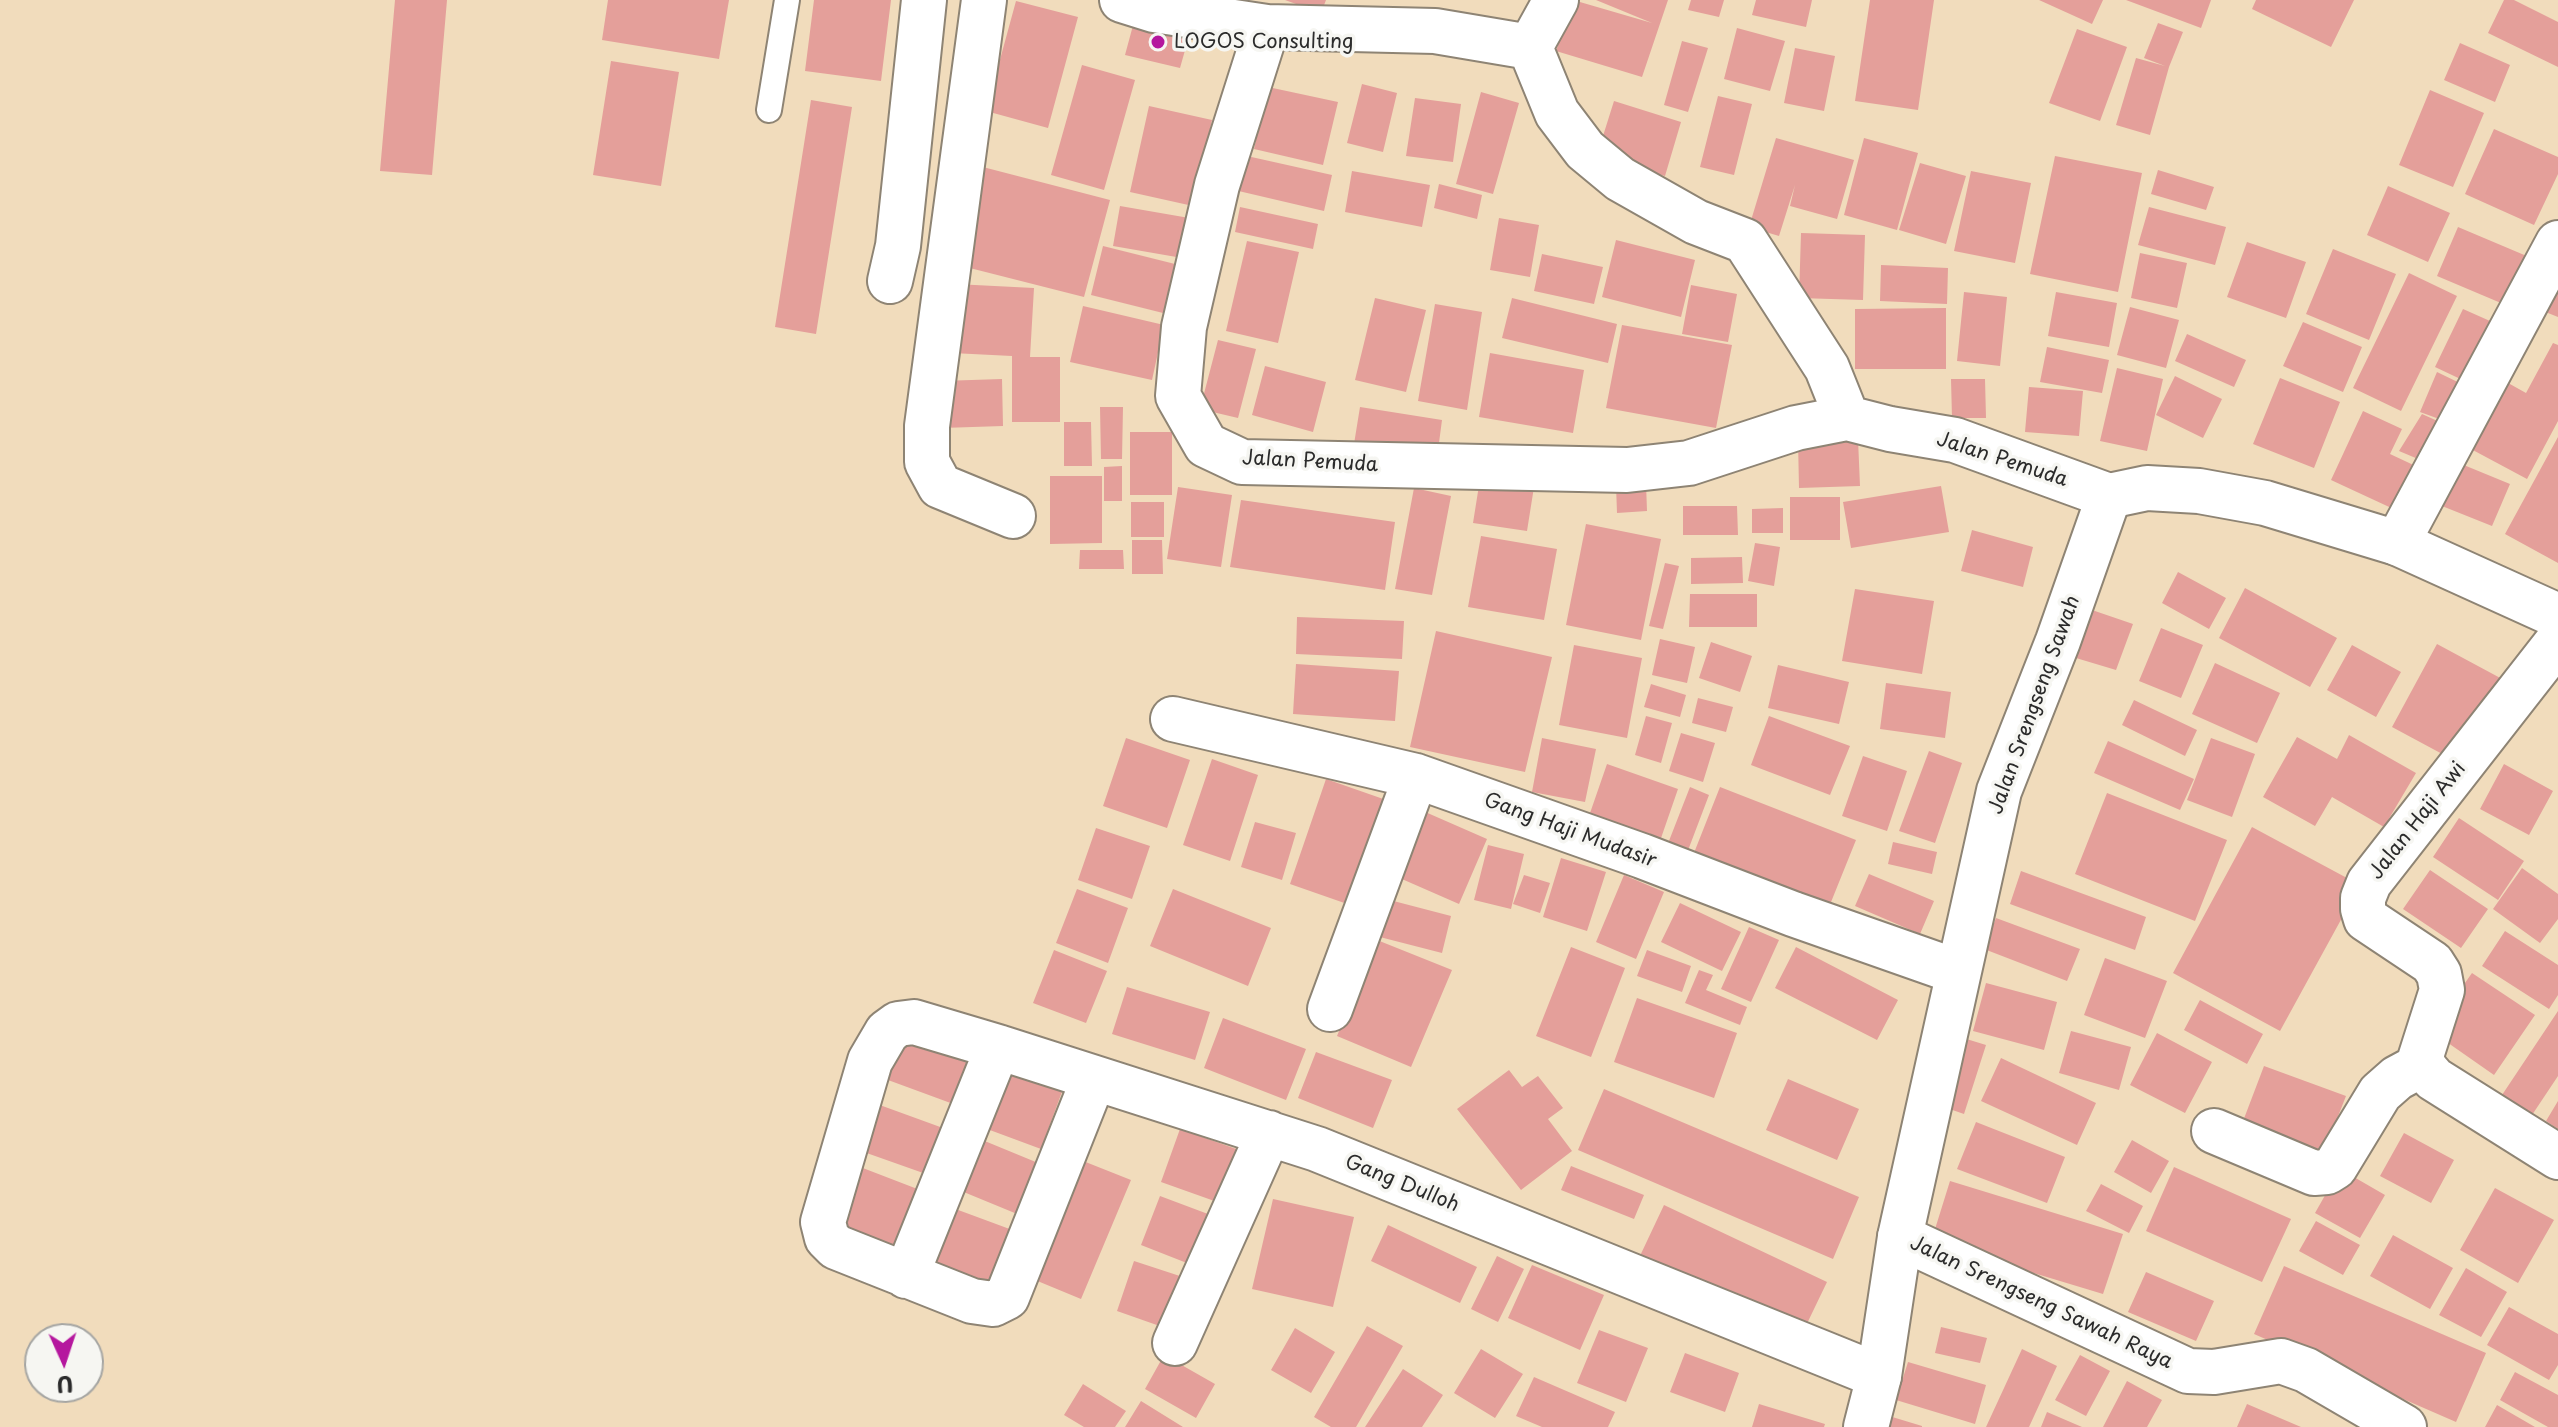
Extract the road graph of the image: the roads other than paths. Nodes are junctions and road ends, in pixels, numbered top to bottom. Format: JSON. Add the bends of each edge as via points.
{"nodes":[{"id":1,"x":787,"y":0,"type":"edge"},
{"id":2,"x":924,"y":0,"type":"edge"},
{"id":3,"x":984,"y":0,"type":"edge"},
{"id":4,"x":1122,"y":0,"type":"edge"},
{"id":5,"x":1556,"y":0,"type":"edge"},
{"id":6,"x":1222,"y":10,"type":"edge"},
{"id":7,"x":1267,"y":27,"type":"junction"},
{"id":8,"x":1530,"y":47,"type":"junction"},
{"id":9,"x":769,"y":110,"type":"dead end"},
{"id":10,"x":2558,"y":243,"type":"edge"},
{"id":11,"x":890,"y":281,"type":"dead end"},
{"id":12,"x":1847,"y":418,"type":"junction"},
{"id":13,"x":2109,"y":496,"type":"junction"},
{"id":14,"x":1013,"y":516,"type":"dead end"},
{"id":15,"x":2397,"y":543,"type":"junction"},
{"id":16,"x":2558,"y":616,"type":"edge"},
{"id":17,"x":2558,"y":641,"type":"edge"},
{"id":18,"x":1173,"y":719,"type":"dead end"},
{"id":19,"x":1416,"y":776,"type":"junction"},
{"id":20,"x":1958,"y":972,"type":"junction"},
{"id":21,"x":1330,"y":1009,"type":"dead end"},
{"id":22,"x":998,"y":1047,"type":"junction"},
{"id":23,"x":2423,"y":1064,"type":"junction"},
{"id":24,"x":1094,"y":1078,"type":"junction"},
{"id":25,"x":2214,"y":1131,"type":"dead end"},
{"id":26,"x":1269,"y":1133,"type":"junction"},
{"id":27,"x":2558,"y":1157,"type":"edge"},
{"id":28,"x":1900,"y":1237,"type":"junction"},
{"id":29,"x":906,"y":1276,"type":"junction"},
{"id":30,"x":1175,"y":1343,"type":"dead end"},
{"id":31,"x":1879,"y":1376,"type":"junction"},
{"id":32,"x":1866,"y":1427,"type":"edge"},
{"id":33,"x":2404,"y":1427,"type":"edge"}],
"edges":[{"from":1,"to":9,"type":"lane"},
{"from":2,"to":11,"type":"street"},
{"from":3,"to":14,"type":"street","via":[[927,426],[927,462],[940,486]]},
{"from":4,"to":6,"type":"street","via":[[1154,10]]},
{"from":5,"to":8,"type":"street"},
{"from":6,"to":7,"type":"street"},
{"from":7,"to":8,"type":"street","via":[[1435,31]]},
{"from":7,"to":12,"type":"street","name":"Jalan Pemuda","via":[[1217,185],[1184,327],[1178,396],[1206,445],[1242,462],[1627,470],[1689,463],[1796,428]]},
{"from":8,"to":12,"type":"street","via":[[1557,113],[1585,150],[1620,179],[1696,222],[1745,241],[1827,368]]},
{"from":10,"to":15,"type":"street"},
{"from":12,"to":13,"type":"street","name":"Jalan Pemuda","via":[[1955,440]]},
{"from":13,"to":15,"type":"street","via":[[2147,488],[2199,491],[2265,503]]},
{"from":13,"to":20,"type":"street","name":"Jalan Srengseng Sawah","via":[[1999,791]]},
{"from":15,"to":16,"type":"street"},
{"from":17,"to":23,"type":"street","name":"Jalan Haji Awi","via":[[2369,883],[2363,898],[2366,919],[2432,963],[2439,974],[2442,990],[2421,1050]]},
{"from":18,"to":19,"type":"street","name":"Gang Haji Mudasir"},
{"from":19,"to":20,"type":"street","name":"Gang Haji Mudasir"},
{"from":19,"to":21,"type":"street"},
{"from":20,"to":28,"type":"street","name":"Jalan Srengseng Sawah"},
{"from":22,"to":24,"type":"street","name":"Gang Dulloh"},
{"from":22,"to":29,"type":"street"},
{"from":22,"to":29,"type":"street","name":"Gang Dulloh","via":[[914,1022],[887,1032],[870,1061],[823,1222],[836,1247]]},
{"from":23,"to":25,"type":"street","via":[[2380,1093],[2327,1172],[2314,1173]]},
{"from":23,"to":27,"type":"street","via":[[2434,1079]]},
{"from":24,"to":26,"type":"street","name":"Gang Dulloh"},
{"from":24,"to":29,"type":"street","via":[[1007,1297],[993,1304],[972,1301]]},
{"from":26,"to":30,"type":"street"},
{"from":26,"to":31,"type":"street","name":"Gang Dulloh"},
{"from":28,"to":31,"type":"street","name":"Jalan Srengseng Sawah"},
{"from":28,"to":33,"type":"street","name":"Jalan Srengseng Sawah Raya","via":[[2188,1371],[2281,1361]]},
{"from":31,"to":32,"type":"street","name":"Jalan Srengseng Sawah"}]}
